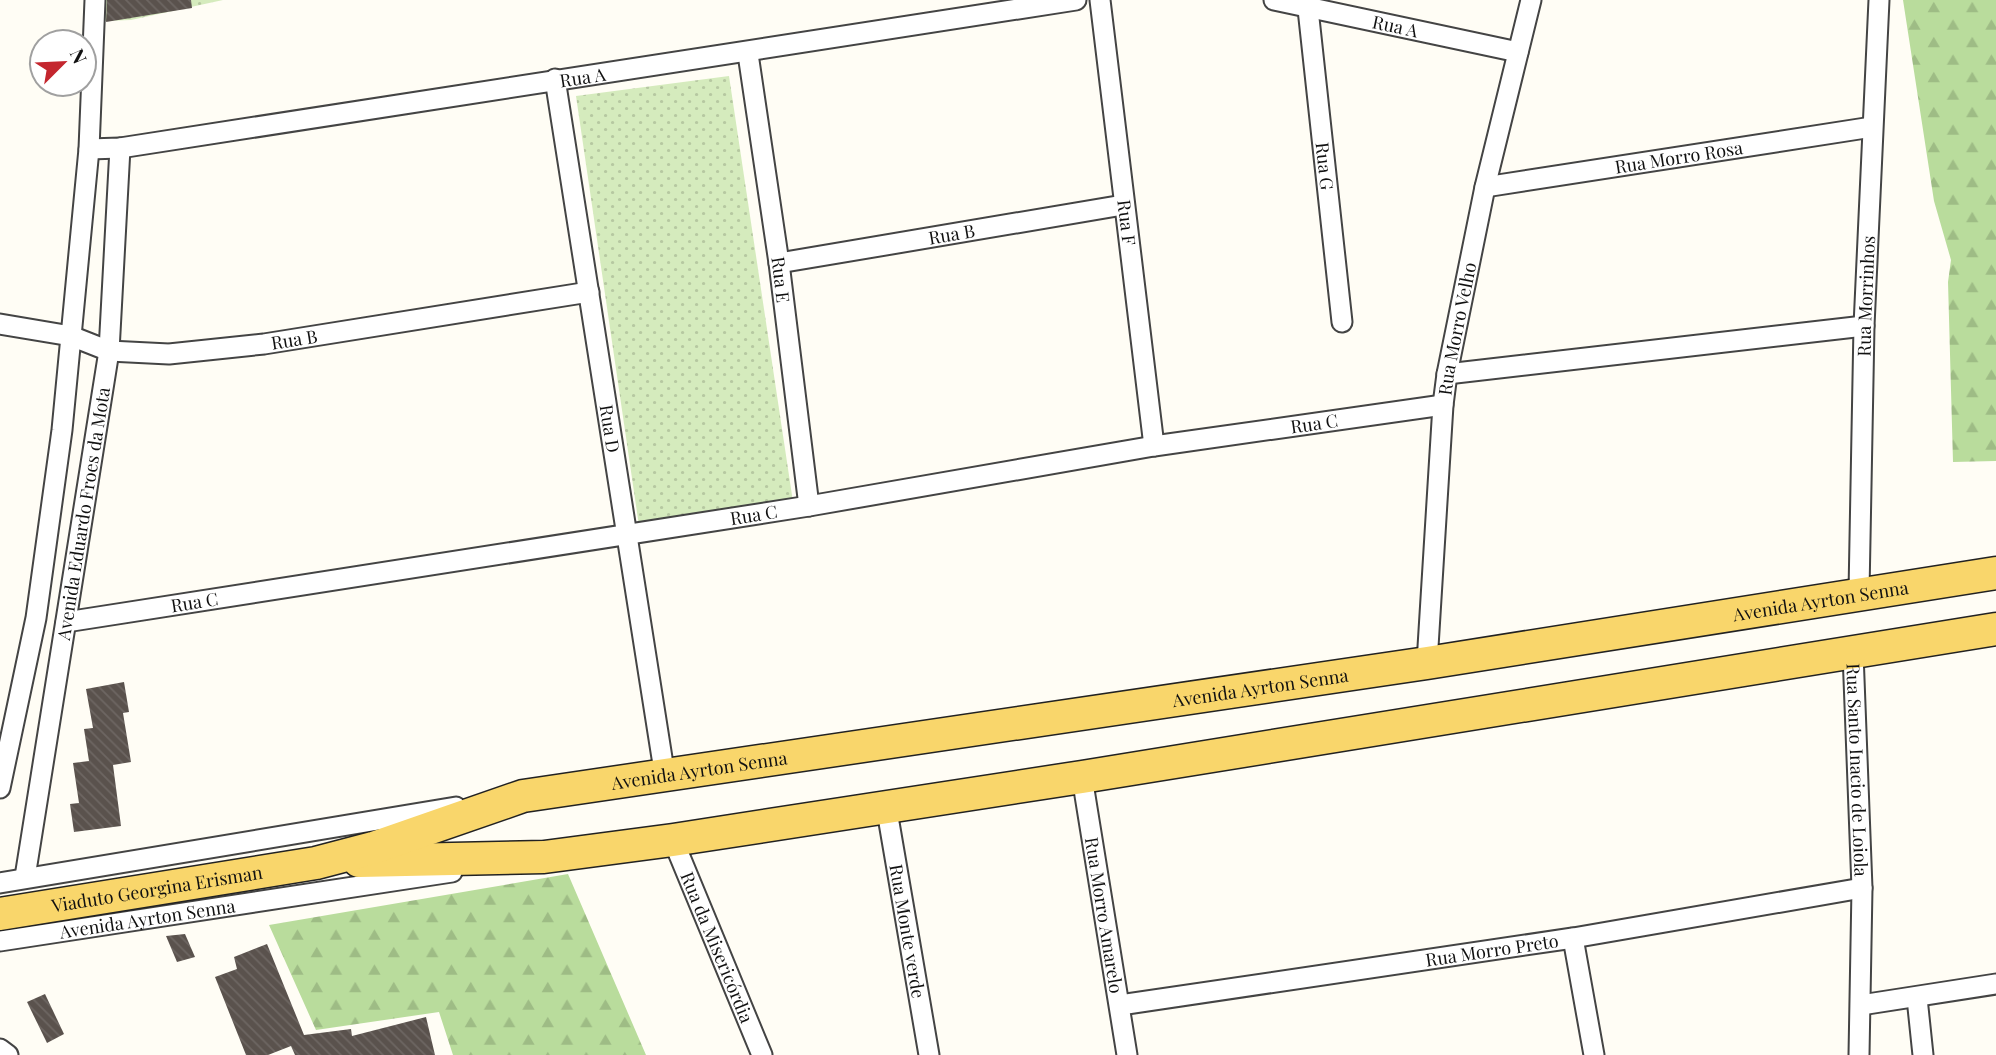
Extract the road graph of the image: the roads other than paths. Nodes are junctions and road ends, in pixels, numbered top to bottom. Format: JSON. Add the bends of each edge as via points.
{"nodes":[{"id":1,"x":95,"y":0,"type":"edge"},
{"id":2,"x":1076,"y":0,"type":"edge"},
{"id":3,"x":1100,"y":0,"type":"edge"},
{"id":4,"x":1274,"y":0,"type":"edge"},
{"id":5,"x":1531,"y":0,"type":"edge"},
{"id":6,"x":1879,"y":0,"type":"edge"},
{"id":7,"x":1308,"y":9,"type":"junction"},
{"id":8,"x":1518,"y":52,"type":"junction"},
{"id":9,"x":748,"y":54,"type":"junction"},
{"id":10,"x":555,"y":79,"type":"junction"},
{"id":11,"x":1872,"y":127,"type":"junction"},
{"id":12,"x":120,"y":148,"type":"junction"},
{"id":13,"x":89,"y":149,"type":"junction"},
{"id":14,"x":1485,"y":187,"type":"junction"},
{"id":15,"x":1123,"y":205,"type":"junction"},
{"id":16,"x":779,"y":263,"type":"junction"},
{"id":17,"x":589,"y":292,"type":"junction"},
{"id":18,"x":1342,"y":322,"type":"dead end"},
{"id":19,"x":0,"y":324,"type":"edge"},
{"id":20,"x":1864,"y":326,"type":"junction"},
{"id":21,"x":71,"y":336,"type":"junction"},
{"id":22,"x":109,"y":351,"type":"junction"},
{"id":23,"x":1447,"y":374,"type":"junction"},
{"id":24,"x":1443,"y":404,"type":"junction"},
{"id":25,"x":1154,"y":446,"type":"junction"},
{"id":26,"x":809,"y":506,"type":"junction"},
{"id":27,"x":626,"y":534,"type":"junction"},
{"id":28,"x":1996,"y":573,"type":"edge"},
{"id":29,"x":1859,"y":593,"type":"junction"},
{"id":30,"x":66,"y":622,"type":"junction"},
{"id":31,"x":1996,"y":629,"type":"edge"},
{"id":32,"x":1853,"y":653,"type":"junction"},
{"id":33,"x":1427,"y":663,"type":"junction"},
{"id":34,"x":665,"y":777,"type":"junction"},
{"id":35,"x":1082,"y":777,"type":"junction"},
{"id":36,"x":0,"y":788,"type":"edge"},
{"id":37,"x":523,"y":796,"type":"junction"},
{"id":38,"x":886,"y":806,"type":"junction"},
{"id":39,"x":673,"y":839,"type":"junction"},
{"id":40,"x":544,"y":858,"type":"junction"},
{"id":41,"x":316,"y":863,"type":"junction"},
{"id":42,"x":25,"y":877,"type":"junction"},
{"id":43,"x":0,"y":883,"type":"edge"},
{"id":44,"x":1862,"y":888,"type":"junction"},
{"id":45,"x":0,"y":914,"type":"edge"},
{"id":46,"x":1573,"y":939,"type":"junction"},
{"id":47,"x":0,"y":942,"type":"edge"},
{"id":48,"x":1996,"y":984,"type":"edge"},
{"id":49,"x":1917,"y":998,"type":"junction"},
{"id":50,"x":1120,"y":1005,"type":"junction"},
{"id":51,"x":1861,"y":1005,"type":"junction"},
{"id":52,"x":0,"y":1049,"type":"edge"},
{"id":53,"x":8,"y":1055,"type":"edge"},
{"id":54,"x":762,"y":1055,"type":"edge"},
{"id":55,"x":929,"y":1055,"type":"edge"},
{"id":56,"x":1127,"y":1055,"type":"edge"},
{"id":57,"x":1594,"y":1055,"type":"edge"},
{"id":58,"x":1859,"y":1055,"type":"edge"},
{"id":59,"x":1922,"y":1055,"type":"edge"}],
"edges":[{"from":1,"to":13,"type":"street","name":"Avenida Eduardo Froes da Mota"},
{"from":2,"to":9,"type":"street","name":"Rua A"},
{"from":3,"to":15,"type":"street","name":"Rua F"},
{"from":4,"to":7,"type":"street","name":"Rua A"},
{"from":5,"to":8,"type":"street","name":"Rua Morro Velho"},
{"from":6,"to":11,"type":"street","name":"Rua Morrinhos"},
{"from":7,"to":8,"type":"street","name":"Rua A"},
{"from":7,"to":18,"type":"street","name":"Rua G"},
{"from":8,"to":14,"type":"street","name":"Rua Morro Velho"},
{"from":9,"to":10,"type":"street","name":"Rua A"},
{"from":9,"to":16,"type":"street","name":"Rua E"},
{"from":10,"to":12,"type":"street","name":"Rua A"},
{"from":10,"to":17,"type":"street","name":"Rua D"},
{"from":11,"to":14,"type":"street","name":"Rua Morro Rosa"},
{"from":11,"to":20,"type":"street","name":"Rua Morrinhos"},
{"from":12,"to":13,"type":"street","name":"Rua A"},
{"from":12,"to":22,"type":"street","name":"Avenida Eduardo Froes da Mota"},
{"from":13,"to":21,"type":"street","name":"Avenida Eduardo Froes da Mota"},
{"from":14,"to":23,"type":"street","name":"Rua Morro Velho"},
{"from":15,"to":16,"type":"street","name":"Rua B"},
{"from":15,"to":25,"type":"street","name":"Rua F"},
{"from":16,"to":26,"type":"street","name":"Rua E"},
{"from":17,"to":22,"type":"street","name":"Rua B","via":[[264,344],[169,354]]},
{"from":17,"to":27,"type":"street","name":"Rua D"},
{"from":19,"to":21,"type":"street","name":"Rua B"},
{"from":20,"to":23,"type":"street"},
{"from":20,"to":29,"type":"street","name":"Rua Morrinhos"},
{"from":21,"to":22,"type":"street","name":"Rua B"},
{"from":21,"to":36,"type":"street","name":"Avenida Eduardo Froes da Mota","via":[[36,618]]},
{"from":22,"to":30,"type":"street","name":"Avenida Eduardo Froes da Mota"},
{"from":23,"to":24,"type":"street","name":"Rua Morro Velho"},
{"from":24,"to":25,"type":"street","name":"Rua C"},
{"from":24,"to":33,"type":"street","name":"Rua Morro Velho"},
{"from":25,"to":26,"type":"street","name":"Rua C"},
{"from":26,"to":27,"type":"street","name":"Rua C"},
{"from":27,"to":30,"type":"street","name":"Rua C"},
{"from":27,"to":34,"type":"street","name":"Rua D"},
{"from":28,"to":29,"type":"main road","name":"Avenida Ayrton Senna"},
{"from":29,"to":33,"type":"main road","name":"Avenida Ayrton Senna"},
{"from":30,"to":42,"type":"street","name":"Avenida Eduardo Froes da Mota"},
{"from":31,"to":32,"type":"main road","name":"Avenida Ayrton Senna"},
{"from":32,"to":35,"type":"main road","name":"Avenida Ayrton Senna"},
{"from":32,"to":44,"type":"street","name":"Rua Santo Inacio de Loiola"},
{"from":33,"to":34,"type":"main road","name":"Avenida Ayrton Senna"},
{"from":34,"to":37,"type":"main road","name":"Avenida Ayrton Senna"},
{"from":35,"to":38,"type":"main road","name":"Avenida Ayrton Senna"},
{"from":35,"to":50,"type":"street","name":"Rua Morro Amarelo"},
{"from":37,"to":41,"type":"main road","name":"Avenida Ayrton Senna"},
{"from":37,"to":42,"type":"street","name":"Avenida Ayrton Senna"},
{"from":38,"to":39,"type":"main road","name":"Avenida Ayrton Senna"},
{"from":38,"to":55,"type":"street","name":"Rua Monte verde"},
{"from":39,"to":40,"type":"main road","name":"Avenida Ayrton Senna"},
{"from":39,"to":54,"type":"street","name":"Rua da Misericórdia"},
{"from":40,"to":41,"type":"main road","name":"Avenida Ayrton Senna"},
{"from":40,"to":47,"type":"street","name":"Avenida Ayrton Senna"},
{"from":41,"to":45,"type":"main road","name":"Viaduto Georgina Erisman"},
{"from":42,"to":43,"type":"street","name":"Avenida Ayrton Senna"},
{"from":44,"to":46,"type":"street","name":"Rua Morro Preto"},
{"from":44,"to":51,"type":"street","name":"Rua Santo Inacio de Loiola"},
{"from":46,"to":50,"type":"street","name":"Rua Morro Preto"},
{"from":46,"to":57,"type":"street"},
{"from":48,"to":49,"type":"street"},
{"from":49,"to":51,"type":"street"},
{"from":49,"to":59,"type":"street"},
{"from":50,"to":56,"type":"street","name":"Rua Morro Amarelo"},
{"from":51,"to":58,"type":"street","name":"Rua Santo Inacio de Loiola"},
{"from":52,"to":53,"type":"street"}]}
